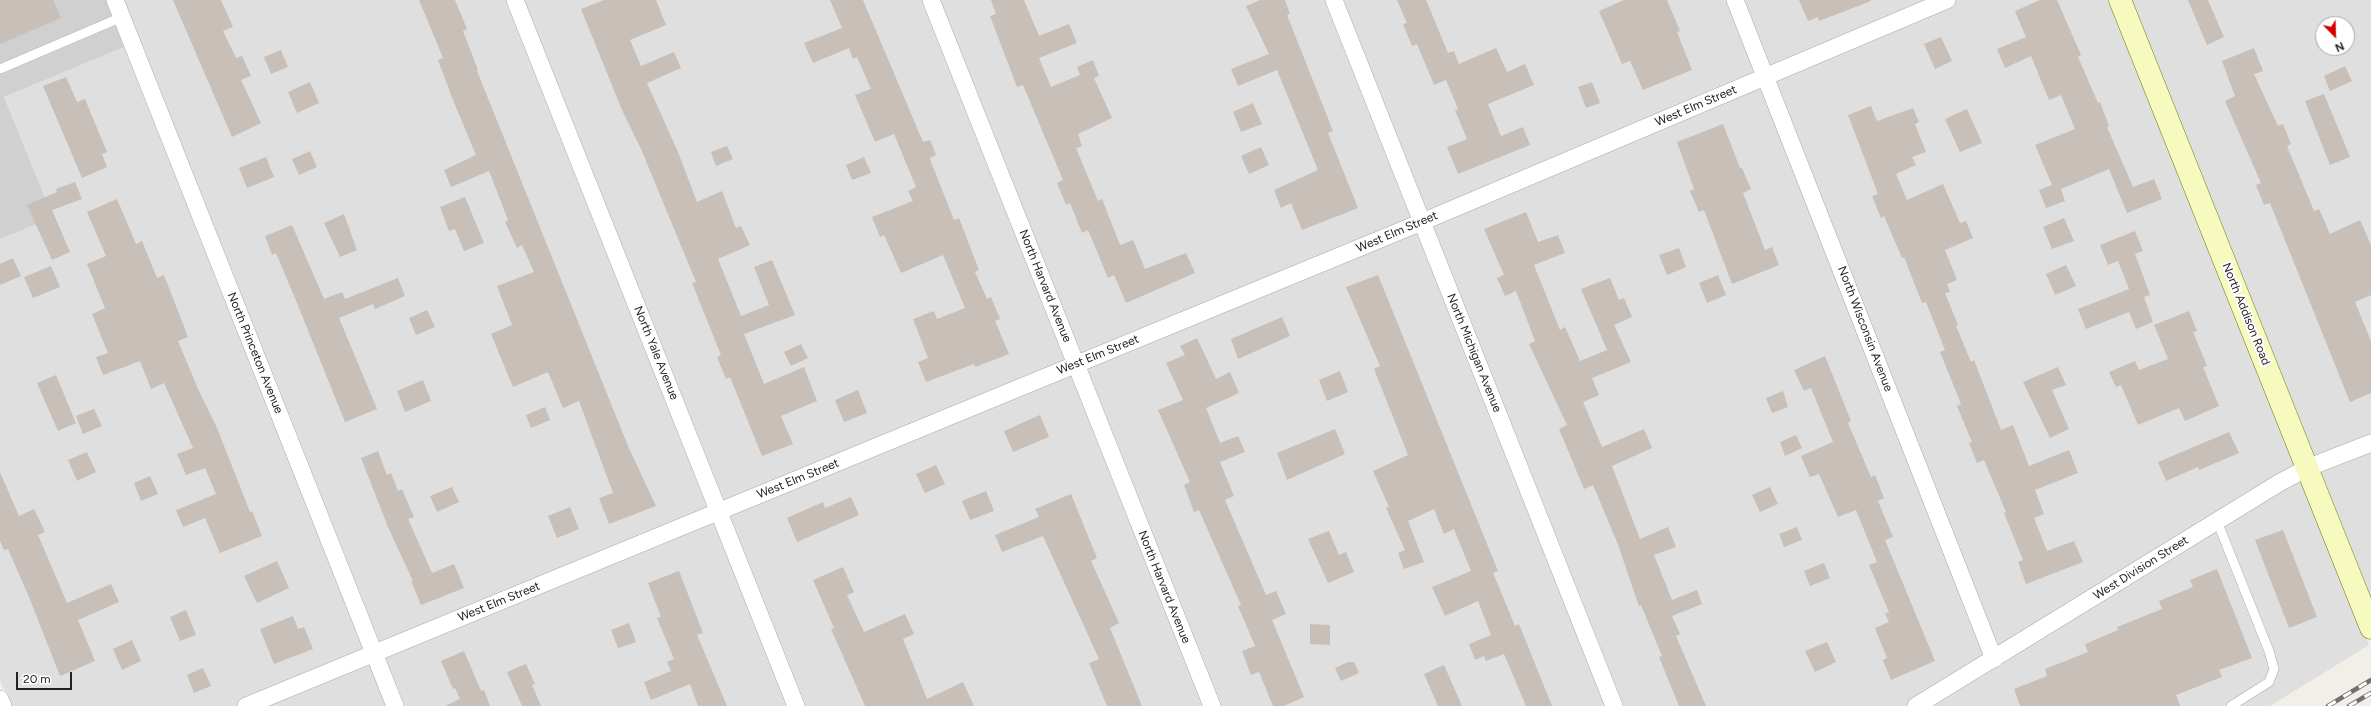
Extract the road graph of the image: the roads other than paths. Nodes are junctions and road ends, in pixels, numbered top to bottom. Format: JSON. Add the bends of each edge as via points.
{"nodes":[{"id":1,"x":115,"y":0,"type":"edge"},
{"id":2,"x":515,"y":0,"type":"edge"},
{"id":3,"x":931,"y":0,"type":"edge"},
{"id":4,"x":1334,"y":0,"type":"edge"},
{"id":5,"x":1735,"y":0,"type":"edge"},
{"id":6,"x":1947,"y":0,"type":"edge"},
{"id":7,"x":2120,"y":0,"type":"edge"},
{"id":8,"x":122,"y":17,"type":"junction"},
{"id":9,"x":0,"y":69,"type":"edge"},
{"id":10,"x":1766,"y":77,"type":"junction"},
{"id":11,"x":1422,"y":222,"type":"junction"},
{"id":12,"x":1076,"y":364,"type":"junction"},
{"id":13,"x":2371,"y":443,"type":"edge"},
{"id":14,"x":2307,"y":468,"type":"junction"},
{"id":15,"x":719,"y":512,"type":"junction"},
{"id":16,"x":2217,"y":521,"type":"junction"},
{"id":17,"x":2371,"y":628,"type":"edge"},
{"id":18,"x":374,"y":653,"type":"junction"},
{"id":19,"x":1994,"y":659,"type":"junction"},
{"id":20,"x":0,"y":699,"type":"edge"},
{"id":21,"x":3,"y":706,"type":"edge"},
{"id":22,"x":246,"y":706,"type":"edge"},
{"id":23,"x":395,"y":706,"type":"edge"},
{"id":24,"x":796,"y":706,"type":"edge"},
{"id":25,"x":1212,"y":706,"type":"edge"},
{"id":26,"x":1614,"y":706,"type":"edge"},
{"id":27,"x":1916,"y":706,"type":"edge"},
{"id":28,"x":2231,"y":706,"type":"edge"}],
"edges":[{"from":1,"to":8,"type":"street","name":"North Princeton Avenue"},
{"from":2,"to":15,"type":"street","name":"North Yale Avenue"},
{"from":3,"to":12,"type":"street","name":"North Harvard Avenue"},
{"from":4,"to":11,"type":"street","name":"North Michigan Avenue"},
{"from":5,"to":10,"type":"street","name":"North Wisconsin Avenue"},
{"from":6,"to":10,"type":"street","name":"West Elm Street"},
{"from":7,"to":14,"type":"street","name":"North Addison Road"},
{"from":8,"to":9,"type":"lane"},
{"from":8,"to":18,"type":"street","name":"North Princeton Avenue"},
{"from":10,"to":11,"type":"street","name":"West Elm Street"},
{"from":10,"to":19,"type":"street","name":"North Wisconsin Avenue"},
{"from":11,"to":12,"type":"street","name":"West Elm Street"},
{"from":11,"to":26,"type":"street","name":"North Michigan Avenue"},
{"from":12,"to":15,"type":"street","name":"West Elm Street"},
{"from":12,"to":25,"type":"street","name":"North Harvard Avenue"},
{"from":13,"to":14,"type":"street","name":"West Division Street"},
{"from":14,"to":16,"type":"street","name":"West Division Street"},
{"from":14,"to":17,"type":"street","name":"North Addison Road"},
{"from":15,"to":18,"type":"street","name":"West Elm Street"},
{"from":15,"to":24,"type":"street","name":"North Yale Avenue"},
{"from":16,"to":19,"type":"street","name":"West Division Street"},
{"from":16,"to":28,"type":"lane","via":[[2269,650],[2274,669],[2269,682]]},
{"from":18,"to":22,"type":"street","name":"West Elm Street"},
{"from":18,"to":23,"type":"street","name":"North Princeton Avenue"},
{"from":19,"to":27,"type":"street","name":"West Division Street"},
{"from":20,"to":21,"type":"street"}]}
